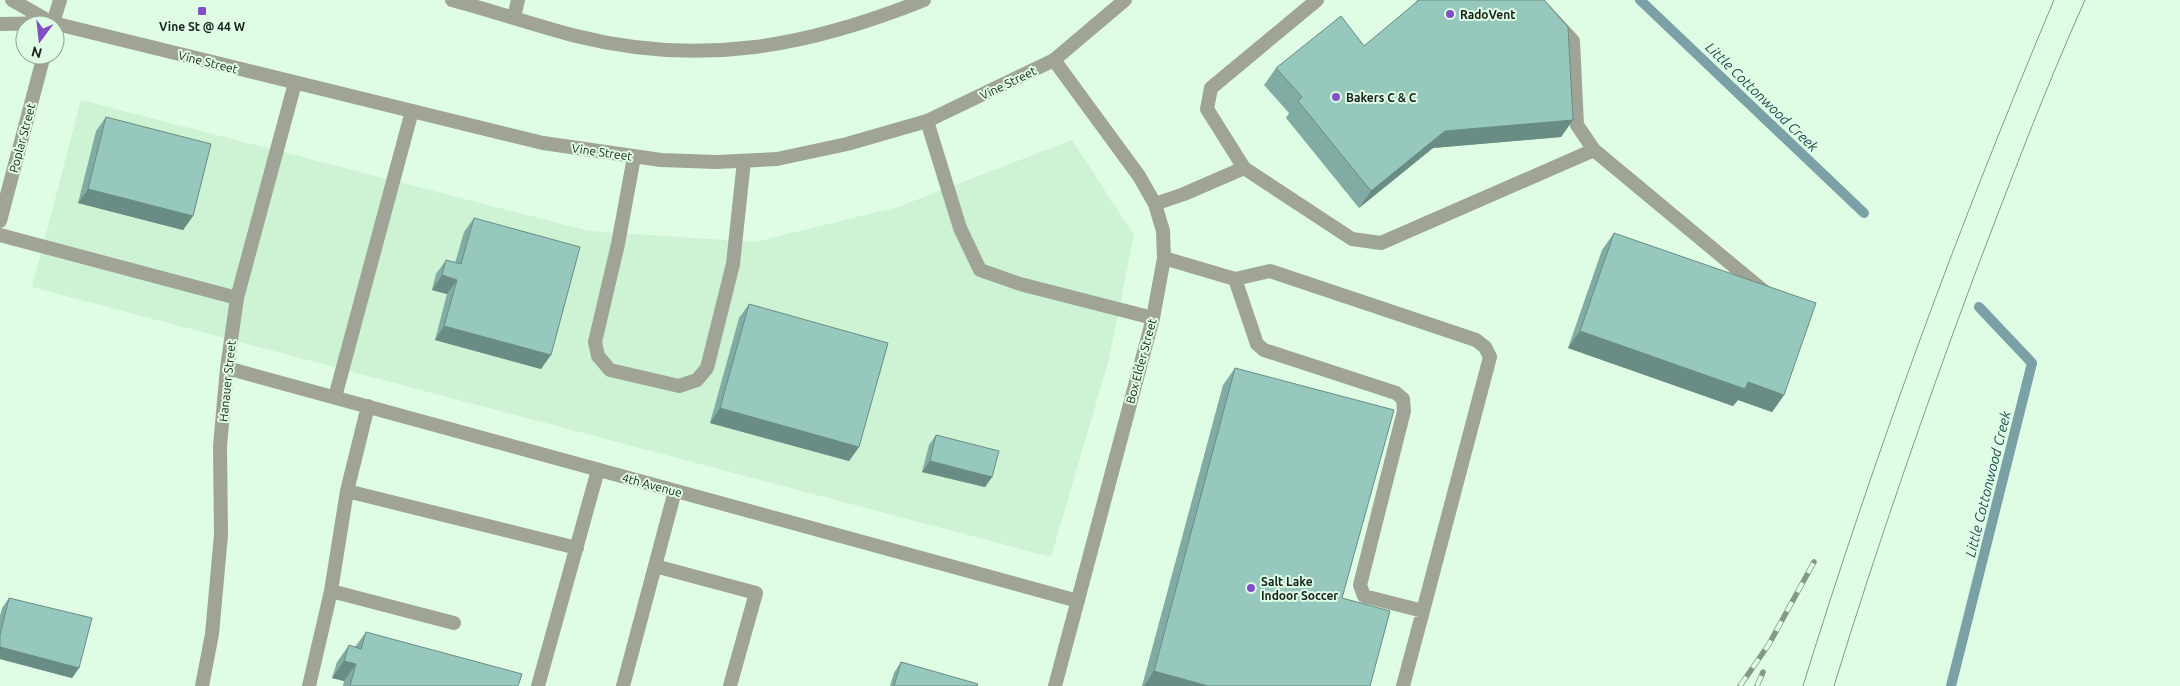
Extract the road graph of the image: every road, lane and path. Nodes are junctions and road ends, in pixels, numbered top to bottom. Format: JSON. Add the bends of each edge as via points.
{"nodes":[{"id":1,"x":12,"y":0,"type":"edge"},
{"id":2,"x":60,"y":0,"type":"edge"},
{"id":3,"x":452,"y":0,"type":"edge"},
{"id":4,"x":518,"y":0,"type":"edge"},
{"id":5,"x":924,"y":0,"type":"edge"},
{"id":6,"x":1125,"y":0,"type":"edge"},
{"id":7,"x":1316,"y":0,"type":"edge"},
{"id":8,"x":1535,"y":0,"type":"edge"},
{"id":9,"x":38,"y":15,"type":"edge"},
{"id":10,"x":56,"y":15,"type":"edge"},
{"id":11,"x":514,"y":17,"type":"junction"},
{"id":12,"x":0,"y":24,"type":"edge"},
{"id":13,"x":15,"y":24,"type":"edge"},
{"id":14,"x":65,"y":27,"type":"edge"},
{"id":15,"x":1054,"y":60,"type":"junction"},
{"id":16,"x":41,"y":65,"type":"edge"},
{"id":17,"x":295,"y":83,"type":"junction"},
{"id":18,"x":412,"y":111,"type":"junction"},
{"id":19,"x":927,"y":121,"type":"junction"},
{"id":20,"x":1594,"y":150,"type":"junction"},
{"id":21,"x":634,"y":157,"type":"junction"},
{"id":22,"x":744,"y":161,"type":"junction"},
{"id":23,"x":1244,"y":168,"type":"junction"},
{"id":24,"x":1155,"y":204,"type":"junction"},
{"id":25,"x":0,"y":220,"type":"edge"},
{"id":26,"x":0,"y":236,"type":"edge"},
{"id":27,"x":1164,"y":258,"type":"junction"},
{"id":28,"x":1235,"y":279,"type":"junction"},
{"id":29,"x":237,"y":298,"type":"junction"},
{"id":30,"x":1778,"y":303,"type":"edge"},
{"id":31,"x":1153,"y":318,"type":"junction"},
{"id":32,"x":227,"y":368,"type":"junction"},
{"id":33,"x":335,"y":397,"type":"junction"},
{"id":34,"x":368,"y":406,"type":"junction"},
{"id":35,"x":598,"y":470,"type":"junction"},
{"id":36,"x":347,"y":491,"type":"junction"},
{"id":37,"x":675,"y":491,"type":"junction"},
{"id":38,"x":576,"y":548,"type":"junction"},
{"id":39,"x":655,"y":566,"type":"junction"},
{"id":40,"x":330,"y":591,"type":"junction"},
{"id":41,"x":1078,"y":601,"type":"junction"},
{"id":42,"x":1423,"y":611,"type":"junction"},
{"id":43,"x":454,"y":623,"type":"dead end"},
{"id":44,"x":202,"y":686,"type":"edge"},
{"id":45,"x":309,"y":686,"type":"edge"},
{"id":46,"x":538,"y":686,"type":"edge"},
{"id":47,"x":623,"y":686,"type":"edge"},
{"id":48,"x":730,"y":686,"type":"edge"},
{"id":49,"x":1055,"y":686,"type":"edge"},
{"id":50,"x":1402,"y":686,"type":"edge"}],
"edges":[{"from":1,"to":9,"type":"street","name":"Vine Street"},
{"from":2,"to":10,"type":"street"},
{"from":3,"to":11,"type":"street"},
{"from":4,"to":11,"type":"street"},
{"from":5,"to":11,"type":"street","via":[[810,39],[743,50],[628,46],[576,36]]},
{"from":6,"to":15,"type":"street","name":"Vine Street"},
{"from":7,"to":23,"type":"street","via":[[1211,88],[1207,109]]},
{"from":8,"to":20,"type":"street","via":[[1573,41],[1577,125]]},
{"from":12,"to":13,"type":"street","name":"Vine Street"},
{"from":14,"to":17,"type":"street","name":"Vine Street"},
{"from":15,"to":19,"type":"street","name":"Vine Street"},
{"from":15,"to":24,"type":"street","name":"Box Elder Street","via":[[1139,176]]},
{"from":16,"to":25,"type":"street","name":"Poplar Street"},
{"from":17,"to":18,"type":"street","name":"Vine Street"},
{"from":17,"to":29,"type":"street","name":"Hanauer Street"},
{"from":18,"to":21,"type":"street","name":"Vine Street","via":[[543,143]]},
{"from":18,"to":33,"type":"street"},
{"from":19,"to":22,"type":"street","name":"Vine Street","via":[[847,144],[777,159]]},
{"from":19,"to":31,"type":"street","via":[[960,228],[980,270],[1020,284]]},
{"from":20,"to":23,"type":"street","via":[[1381,243],[1352,239]]},
{"from":20,"to":30,"type":"street"},
{"from":21,"to":22,"type":"street","name":"Vine Street"},
{"from":21,"to":22,"type":"street","via":[[595,342],[598,356],[610,370],[679,386],[697,380],[707,368],[733,264]]},
{"from":23,"to":24,"type":"street"},
{"from":24,"to":27,"type":"street","name":"Box Elder Street","via":[[1163,231]]},
{"from":26,"to":29,"type":"street"},
{"from":27,"to":28,"type":"street"},
{"from":27,"to":31,"type":"street","name":"Box Elder Street"},
{"from":28,"to":42,"type":"street","via":[[1257,344],[1264,350],[1396,393],[1403,399],[1404,411],[1360,585],[1364,596]]},
{"from":28,"to":42,"type":"street","via":[[1270,271],[1476,340],[1485,347],[1490,358]]},
{"from":29,"to":32,"type":"street","name":"Hanauer Street"},
{"from":31,"to":41,"type":"street","name":"Box Elder Street"},
{"from":32,"to":33,"type":"street","name":"4th Avenue"},
{"from":32,"to":44,"type":"street","name":"Hanauer Street","via":[[220,446],[221,535],[212,634]]},
{"from":33,"to":34,"type":"street","name":"4th Avenue"},
{"from":34,"to":35,"type":"street","name":"4th Avenue"},
{"from":34,"to":36,"type":"street"},
{"from":35,"to":37,"type":"street","name":"4th Avenue"},
{"from":35,"to":38,"type":"street"},
{"from":36,"to":38,"type":"street"},
{"from":36,"to":40,"type":"street"},
{"from":37,"to":39,"type":"street"},
{"from":37,"to":41,"type":"street","name":"4th Avenue"},
{"from":38,"to":46,"type":"street"},
{"from":39,"to":47,"type":"street"},
{"from":39,"to":48,"type":"street","via":[[756,593]]},
{"from":40,"to":43,"type":"street"},
{"from":40,"to":45,"type":"street"},
{"from":41,"to":49,"type":"street","name":"Box Elder Street"},
{"from":42,"to":50,"type":"street"}]}
